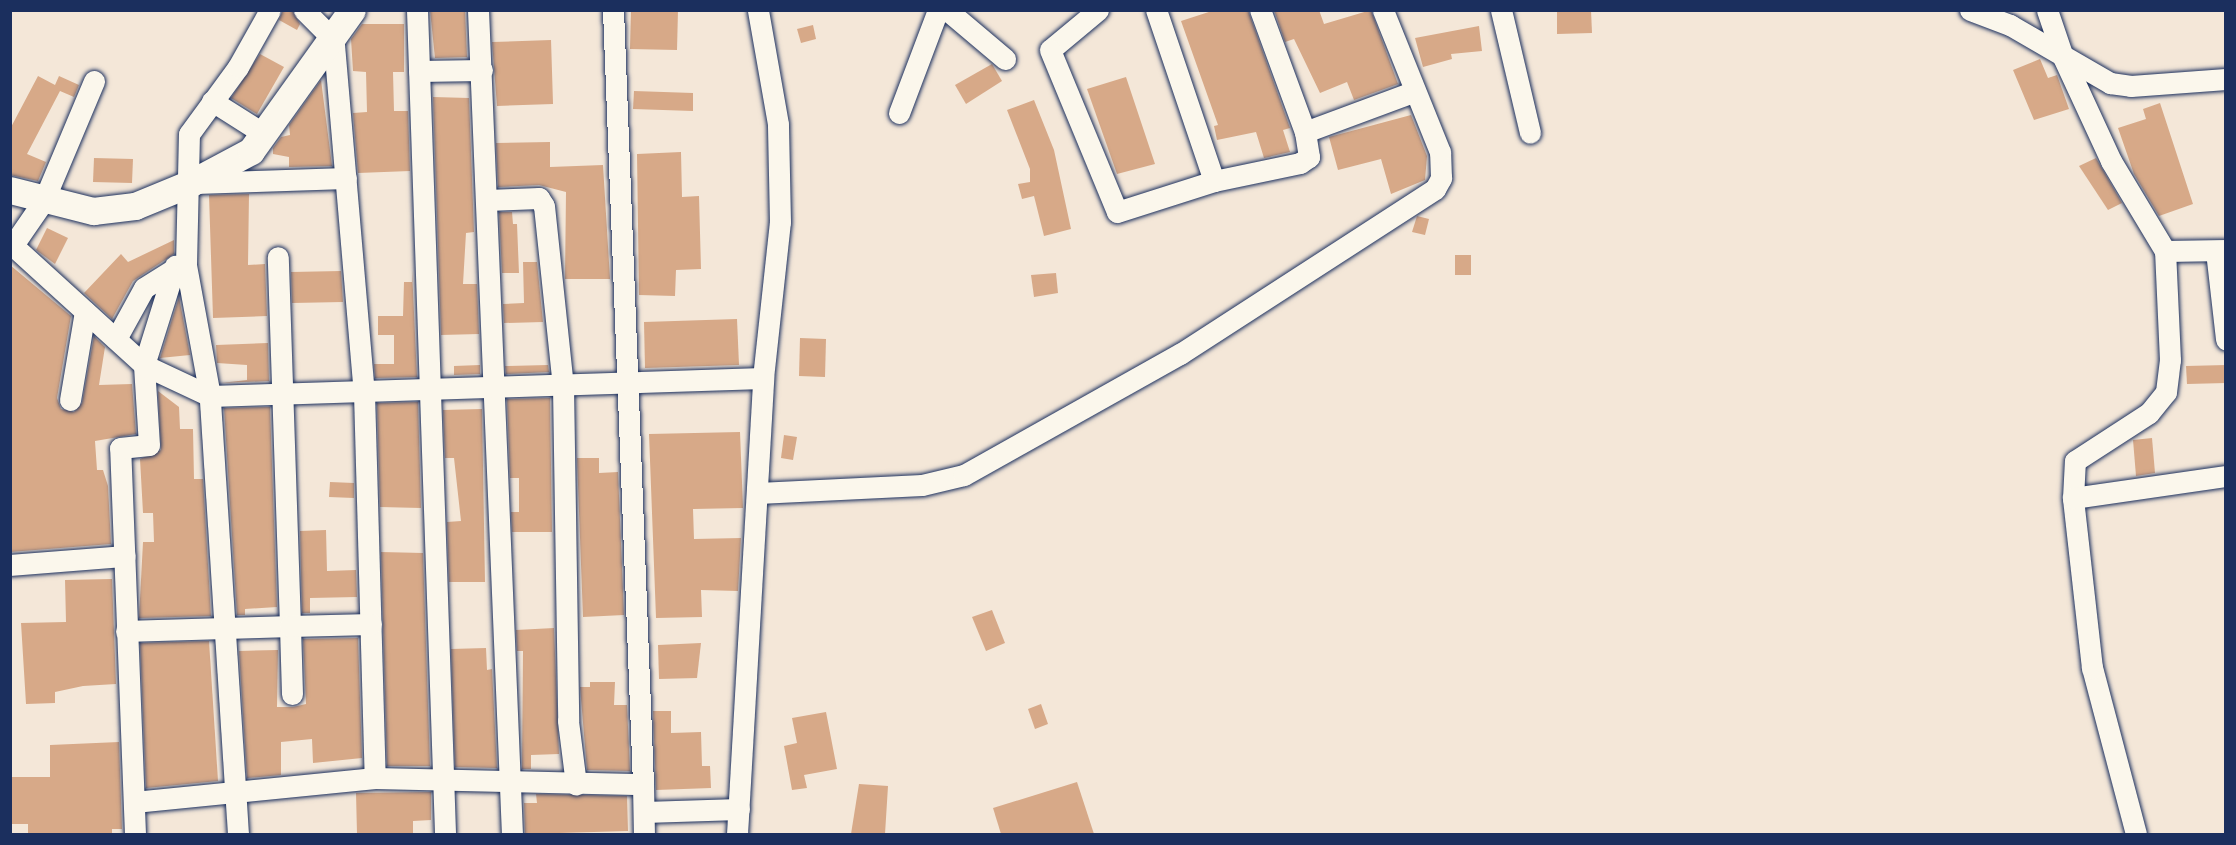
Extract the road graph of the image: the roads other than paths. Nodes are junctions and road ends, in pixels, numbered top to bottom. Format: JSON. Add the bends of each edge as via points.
{"nodes":[{"id":1,"x":270,"y":10,"type":"edge"},
{"id":2,"x":304,"y":10,"type":"edge"},
{"id":3,"x":352,"y":10,"type":"edge"},
{"id":4,"x":417,"y":10,"type":"edge"},
{"id":5,"x":478,"y":10,"type":"edge"},
{"id":6,"x":613,"y":10,"type":"edge"},
{"id":7,"x":758,"y":10,"type":"edge"},
{"id":8,"x":938,"y":10,"type":"edge"},
{"id":9,"x":1098,"y":10,"type":"edge"},
{"id":10,"x":1156,"y":10,"type":"edge"},
{"id":11,"x":1260,"y":10,"type":"edge"},
{"id":12,"x":1383,"y":10,"type":"edge"},
{"id":13,"x":1501,"y":10,"type":"edge"},
{"id":14,"x":1970,"y":10,"type":"edge"},
{"id":15,"x":2048,"y":10,"type":"edge"},
{"id":16,"x":956,"y":13,"type":"edge"},
{"id":17,"x":333,"y":35,"type":"junction"},
{"id":18,"x":2062,"y":57,"type":"junction"},
{"id":19,"x":1005,"y":59,"type":"dead end"},
{"id":20,"x":482,"y":70,"type":"junction"},
{"id":21,"x":419,"y":72,"type":"junction"},
{"id":22,"x":2226,"y":79,"type":"edge"},
{"id":23,"x":94,"y":81,"type":"dead end"},
{"id":24,"x":1415,"y":91,"type":"junction"},
{"id":25,"x":212,"y":101,"type":"junction"},
{"id":26,"x":899,"y":113,"type":"dead end"},
{"id":27,"x":1305,"y":132,"type":"junction"},
{"id":28,"x":1530,"y":133,"type":"dead end"},
{"id":29,"x":264,"y":134,"type":"junction"},
{"id":30,"x":346,"y":178,"type":"junction"},
{"id":31,"x":1214,"y":181,"type":"junction"},
{"id":32,"x":191,"y":183,"type":"junction"},
{"id":33,"x":10,"y":190,"type":"edge"},
{"id":34,"x":44,"y":200,"type":"junction"},
{"id":35,"x":487,"y":200,"type":"junction"},
{"id":36,"x":12,"y":244,"type":"edge"},
{"id":37,"x":2221,"y":250,"type":"edge"},
{"id":38,"x":2164,"y":251,"type":"junction"},
{"id":39,"x":278,"y":257,"type":"dead end"},
{"id":40,"x":180,"y":265,"type":"junction"},
{"id":41,"x":85,"y":311,"type":"junction"},
{"id":42,"x":116,"y":339,"type":"junction"},
{"id":43,"x":2226,"y":339,"type":"edge"},
{"id":44,"x":144,"y":365,"type":"junction"},
{"id":45,"x":763,"y":378,"type":"junction"},
{"id":46,"x":625,"y":383,"type":"junction"},
{"id":47,"x":562,"y":386,"type":"junction"},
{"id":48,"x":492,"y":389,"type":"junction"},
{"id":49,"x":433,"y":391,"type":"junction"},
{"id":50,"x":364,"y":393,"type":"junction"},
{"id":51,"x":285,"y":395,"type":"junction"},
{"id":52,"x":210,"y":396,"type":"junction"},
{"id":53,"x":70,"y":400,"type":"dead end"},
{"id":54,"x":2226,"y":476,"type":"edge"},
{"id":55,"x":758,"y":493,"type":"junction"},
{"id":56,"x":2073,"y":498,"type":"junction"},
{"id":57,"x":124,"y":556,"type":"junction"},
{"id":58,"x":10,"y":565,"type":"edge"},
{"id":59,"x":371,"y":624,"type":"junction"},
{"id":60,"x":290,"y":626,"type":"junction"},
{"id":61,"x":225,"y":629,"type":"junction"},
{"id":62,"x":126,"y":631,"type":"junction"},
{"id":63,"x":292,"y":694,"type":"dead end"},
{"id":64,"x":375,"y":778,"type":"junction"},
{"id":65,"x":507,"y":780,"type":"junction"},
{"id":66,"x":442,"y":783,"type":"junction"},
{"id":67,"x":576,"y":784,"type":"junction"},
{"id":68,"x":644,"y":784,"type":"junction"},
{"id":69,"x":235,"y":796,"type":"junction"},
{"id":70,"x":134,"y":802,"type":"junction"},
{"id":71,"x":739,"y":809,"type":"junction"},
{"id":72,"x":644,"y":812,"type":"junction"},
{"id":73,"x":135,"y":834,"type":"edge"},
{"id":74,"x":238,"y":834,"type":"edge"},
{"id":75,"x":445,"y":834,"type":"edge"},
{"id":76,"x":512,"y":834,"type":"edge"},
{"id":77,"x":644,"y":834,"type":"edge"},
{"id":78,"x":737,"y":834,"type":"edge"},
{"id":79,"x":2136,"y":834,"type":"edge"}],
"edges":[{"from":1,"to":25,"type":"street"},
{"from":2,"to":17,"type":"street"},
{"from":3,"to":17,"type":"main road"},
{"from":4,"to":21,"type":"street"},
{"from":5,"to":20,"type":"street"},
{"from":6,"to":46,"type":"street"},
{"from":7,"to":45,"type":"street","via":[[772,69],[780,172]]},
{"from":8,"to":26,"type":"street"},
{"from":9,"to":31,"type":"street","via":[[1050,50],[1117,212]]},
{"from":10,"to":31,"type":"street"},
{"from":11,"to":27,"type":"street"},
{"from":12,"to":24,"type":"street"},
{"from":13,"to":28,"type":"street"},
{"from":14,"to":18,"type":"street","via":[[2010,25]]},
{"from":15,"to":18,"type":"street"},
{"from":16,"to":19,"type":"street"},
{"from":17,"to":29,"type":"main road"},
{"from":17,"to":30,"type":"street"},
{"from":18,"to":22,"type":"street","via":[[2088,74],[2131,86]]},
{"from":18,"to":38,"type":"street","via":[[2111,161]]},
{"from":20,"to":21,"type":"street"},
{"from":20,"to":35,"type":"street"},
{"from":21,"to":49,"type":"street"},
{"from":23,"to":34,"type":"street"},
{"from":24,"to":27,"type":"street"},
{"from":24,"to":55,"type":"street","via":[[1440,152],[1441,178],[1435,189],[1180,354],[953,478],[921,485]]},
{"from":25,"to":29,"type":"street"},
{"from":25,"to":32,"type":"street","via":[[191,126]]},
{"from":27,"to":31,"type":"street","via":[[1310,148],[1300,163]]},
{"from":29,"to":32,"type":"main road","via":[[251,151]]},
{"from":30,"to":32,"type":"street"},
{"from":30,"to":50,"type":"street"},
{"from":32,"to":34,"type":"main road","via":[[135,206],[93,211]]},
{"from":32,"to":40,"type":"street"},
{"from":33,"to":34,"type":"main road"},
{"from":34,"to":36,"type":"street"},
{"from":35,"to":47,"type":"street","via":[[543,199]]},
{"from":35,"to":48,"type":"street"},
{"from":36,"to":41,"type":"street"},
{"from":37,"to":38,"type":"street"},
{"from":37,"to":43,"type":"street"},
{"from":38,"to":56,"type":"street","via":[[2170,360],[2166,392],[2149,413],[2075,461]]},
{"from":39,"to":51,"type":"street"},
{"from":40,"to":42,"type":"street","via":[[144,288]]},
{"from":40,"to":44,"type":"street"},
{"from":40,"to":52,"type":"street"},
{"from":41,"to":42,"type":"street"},
{"from":41,"to":53,"type":"street"},
{"from":42,"to":44,"type":"street"},
{"from":44,"to":52,"type":"street"},
{"from":44,"to":57,"type":"street","via":[[149,445],[120,448]]},
{"from":45,"to":46,"type":"street"},
{"from":45,"to":55,"type":"street"},
{"from":46,"to":47,"type":"street"},
{"from":46,"to":68,"type":"street"},
{"from":47,"to":48,"type":"street"},
{"from":47,"to":67,"type":"street","via":[[568,722]]},
{"from":48,"to":49,"type":"street"},
{"from":48,"to":65,"type":"street"},
{"from":49,"to":50,"type":"street"},
{"from":49,"to":66,"type":"street"},
{"from":50,"to":51,"type":"street"},
{"from":50,"to":59,"type":"street"},
{"from":51,"to":52,"type":"street"},
{"from":51,"to":60,"type":"street"},
{"from":52,"to":61,"type":"street"},
{"from":54,"to":56,"type":"street"},
{"from":55,"to":71,"type":"street"},
{"from":56,"to":79,"type":"street","via":[[2092,668]]},
{"from":57,"to":58,"type":"street"},
{"from":57,"to":62,"type":"street"},
{"from":59,"to":60,"type":"street"},
{"from":59,"to":64,"type":"street"},
{"from":60,"to":61,"type":"street"},
{"from":60,"to":63,"type":"street"},
{"from":61,"to":62,"type":"street"},
{"from":61,"to":69,"type":"street"},
{"from":62,"to":70,"type":"street"},
{"from":64,"to":66,"type":"street"},
{"from":64,"to":69,"type":"street"},
{"from":65,"to":66,"type":"street"},
{"from":65,"to":67,"type":"street"},
{"from":65,"to":76,"type":"street"},
{"from":66,"to":75,"type":"street"},
{"from":67,"to":68,"type":"street"},
{"from":68,"to":72,"type":"street"},
{"from":69,"to":70,"type":"street"},
{"from":69,"to":74,"type":"street"},
{"from":70,"to":73,"type":"street"},
{"from":71,"to":72,"type":"street"},
{"from":71,"to":78,"type":"street"},
{"from":72,"to":77,"type":"street"}]}
